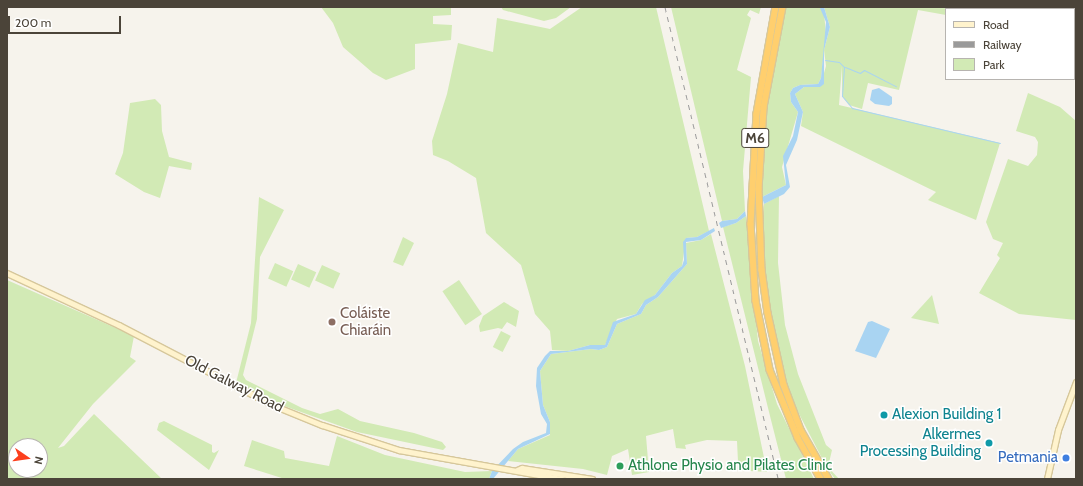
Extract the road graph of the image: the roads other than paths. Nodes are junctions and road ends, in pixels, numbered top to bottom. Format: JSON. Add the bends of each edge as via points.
{"nodes":[{"id":1,"x":776,"y":7,"type":"edge"},
{"id":2,"x":783,"y":7,"type":"edge"},
{"id":3,"x":7,"y":274,"type":"edge"},
{"id":4,"x":1076,"y":382,"type":"edge"},
{"id":5,"x":517,"y":470,"type":"junction"},
{"id":6,"x":562,"y":479,"type":"edge"},
{"id":7,"x":592,"y":479,"type":"edge"},
{"id":8,"x":821,"y":479,"type":"edge"},
{"id":9,"x":830,"y":479,"type":"edge"},
{"id":10,"x":1047,"y":479,"type":"edge"}],
"edges":[{"from":1,"to":8,"type":"highway","number":"M6","via":[[757,114],[751,224],[756,301],[770,370],[798,438]]},
{"from":2,"to":9,"type":"highway","number":"M6","via":[[764,108],[759,189],[762,270],[768,313],[784,385],[801,430]]},
{"from":3,"to":5,"type":"main road","name":"Old Galway Road","via":[[119,325],[252,395],[318,424],[384,446]]},
{"from":4,"to":10,"type":"main road","via":[[1058,430]]},
{"from":5,"to":6,"type":"main road"},
{"from":5,"to":7,"type":"main road","via":[[522,468]]}]}
